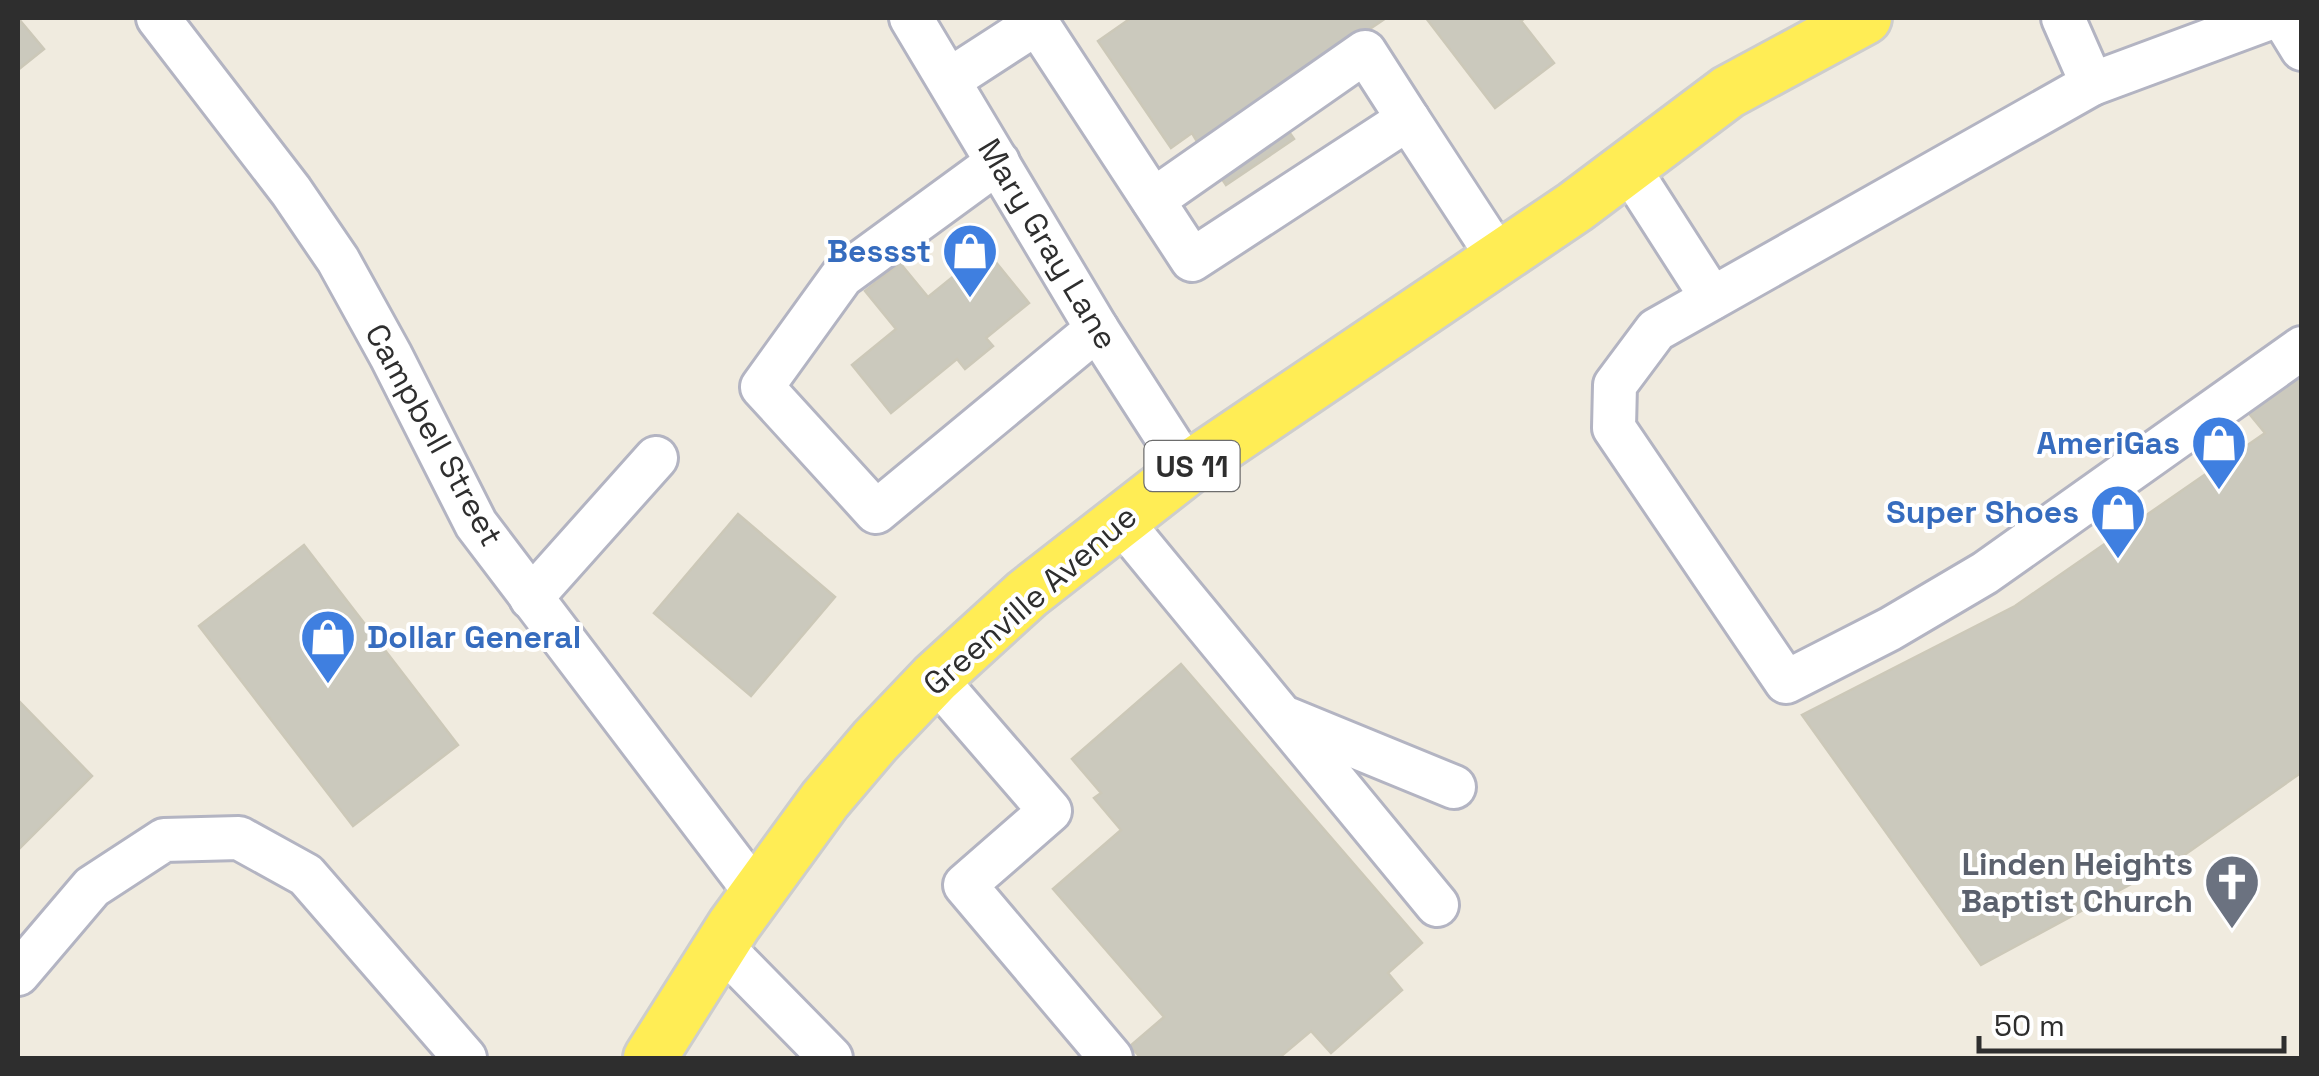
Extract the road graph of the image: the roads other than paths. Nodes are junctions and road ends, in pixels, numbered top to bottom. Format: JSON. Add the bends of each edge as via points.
{"nodes":[{"id":1,"x":158,"y":18,"type":"edge"},
{"id":2,"x":911,"y":18,"type":"edge"},
{"id":3,"x":2063,"y":18,"type":"edge"},
{"id":4,"x":2270,"y":18,"type":"edge"},
{"id":5,"x":2283,"y":18,"type":"edge"},
{"id":6,"x":1039,"y":20,"type":"edge"},
{"id":7,"x":1855,"y":20,"type":"edge"},
{"id":8,"x":2302,"y":49,"type":"edge"},
{"id":9,"x":949,"y":80,"type":"junction"},
{"id":10,"x":2092,"y":84,"type":"junction"},
{"id":11,"x":1408,"y":118,"type":"junction"},
{"id":12,"x":998,"y":162,"type":"junction"},
{"id":13,"x":1628,"y":167,"type":"junction"},
{"id":14,"x":1152,"y":200,"type":"junction"},
{"id":15,"x":1498,"y":257,"type":"junction"},
{"id":16,"x":1712,"y":298,"type":"junction"},
{"id":17,"x":1098,"y":328,"type":"junction"},
{"id":18,"x":2302,"y":348,"type":"edge"},
{"id":19,"x":656,"y":458,"type":"dead end"},
{"id":20,"x":1187,"y":470,"type":"junction"},
{"id":21,"x":1120,"y":520,"type":"junction"},
{"id":22,"x":531,"y":598,"type":"junction"},
{"id":23,"x":936,"y":678,"type":"junction"},
{"id":24,"x":1283,"y":717,"type":"junction"},
{"id":25,"x":1454,"y":787,"type":"dead end"},
{"id":26,"x":756,"y":893,"type":"junction"},
{"id":27,"x":1437,"y":905,"type":"dead end"},
{"id":28,"x":720,"y":946,"type":"junction"},
{"id":29,"x":18,"y":974,"type":"edge"},
{"id":30,"x":465,"y":1058,"type":"edge"},
{"id":31,"x":650,"y":1058,"type":"edge"},
{"id":32,"x":831,"y":1058,"type":"edge"},
{"id":33,"x":1111,"y":1058,"type":"edge"}],
"edges":[{"from":1,"to":22,"type":"street","name":"Campbell Street","via":[[338,260],[476,524]]},
{"from":2,"to":9,"type":"street","name":"Mary Gray Lane"},
{"from":3,"to":10,"type":"street"},
{"from":4,"to":10,"type":"street"},
{"from":5,"to":8,"type":"street"},
{"from":6,"to":9,"type":"street"},
{"from":6,"to":14,"type":"street"},
{"from":7,"to":13,"type":"main road","name":"Greenville Avenue","number":"US 11","via":[[1728,92]]},
{"from":9,"to":12,"type":"street","name":"Mary Gray Lane"},
{"from":10,"to":16,"type":"street"},
{"from":11,"to":14,"type":"street","via":[[1192,260]]},
{"from":11,"to":14,"type":"street","via":[[1365,52]]},
{"from":11,"to":15,"type":"street"},
{"from":12,"to":17,"type":"street","name":"Mary Gray Lane"},
{"from":12,"to":17,"type":"street","via":[[842,276],[762,386],[876,512]]},
{"from":13,"to":15,"type":"main road","name":"Greenville Avenue","number":"US 11"},
{"from":13,"to":16,"type":"street"},
{"from":15,"to":20,"type":"main road","name":"Greenville Avenue","number":"US 11"},
{"from":16,"to":18,"type":"street","via":[[1656,330],[1615,385],[1614,428],[1786,682],[1984,572]]},
{"from":17,"to":20,"type":"street","name":"Mary Gray Lane"},
{"from":19,"to":22,"type":"street"},
{"from":20,"to":21,"type":"main road","name":"Greenville Avenue","number":"US 11"},
{"from":21,"to":23,"type":"main road","name":"Greenville Avenue","number":"US 11"},
{"from":21,"to":24,"type":"street"},
{"from":22,"to":26,"type":"street","name":"Campbell Street"},
{"from":23,"to":26,"type":"main road","name":"Greenville Avenue","number":"US 11","via":[[874,741]]},
{"from":23,"to":33,"type":"street","via":[[1050,811],[965,885]]},
{"from":24,"to":25,"type":"street"},
{"from":24,"to":27,"type":"street"},
{"from":26,"to":28,"type":"main road","name":"Greenville Avenue","number":"US 11"},
{"from":28,"to":31,"type":"main road","name":"Greenville Avenue","number":"US 11"},
{"from":28,"to":32,"type":"street"},
{"from":29,"to":30,"type":"street","via":[[92,887],[164,840],[239,838],[306,875]]}]}
